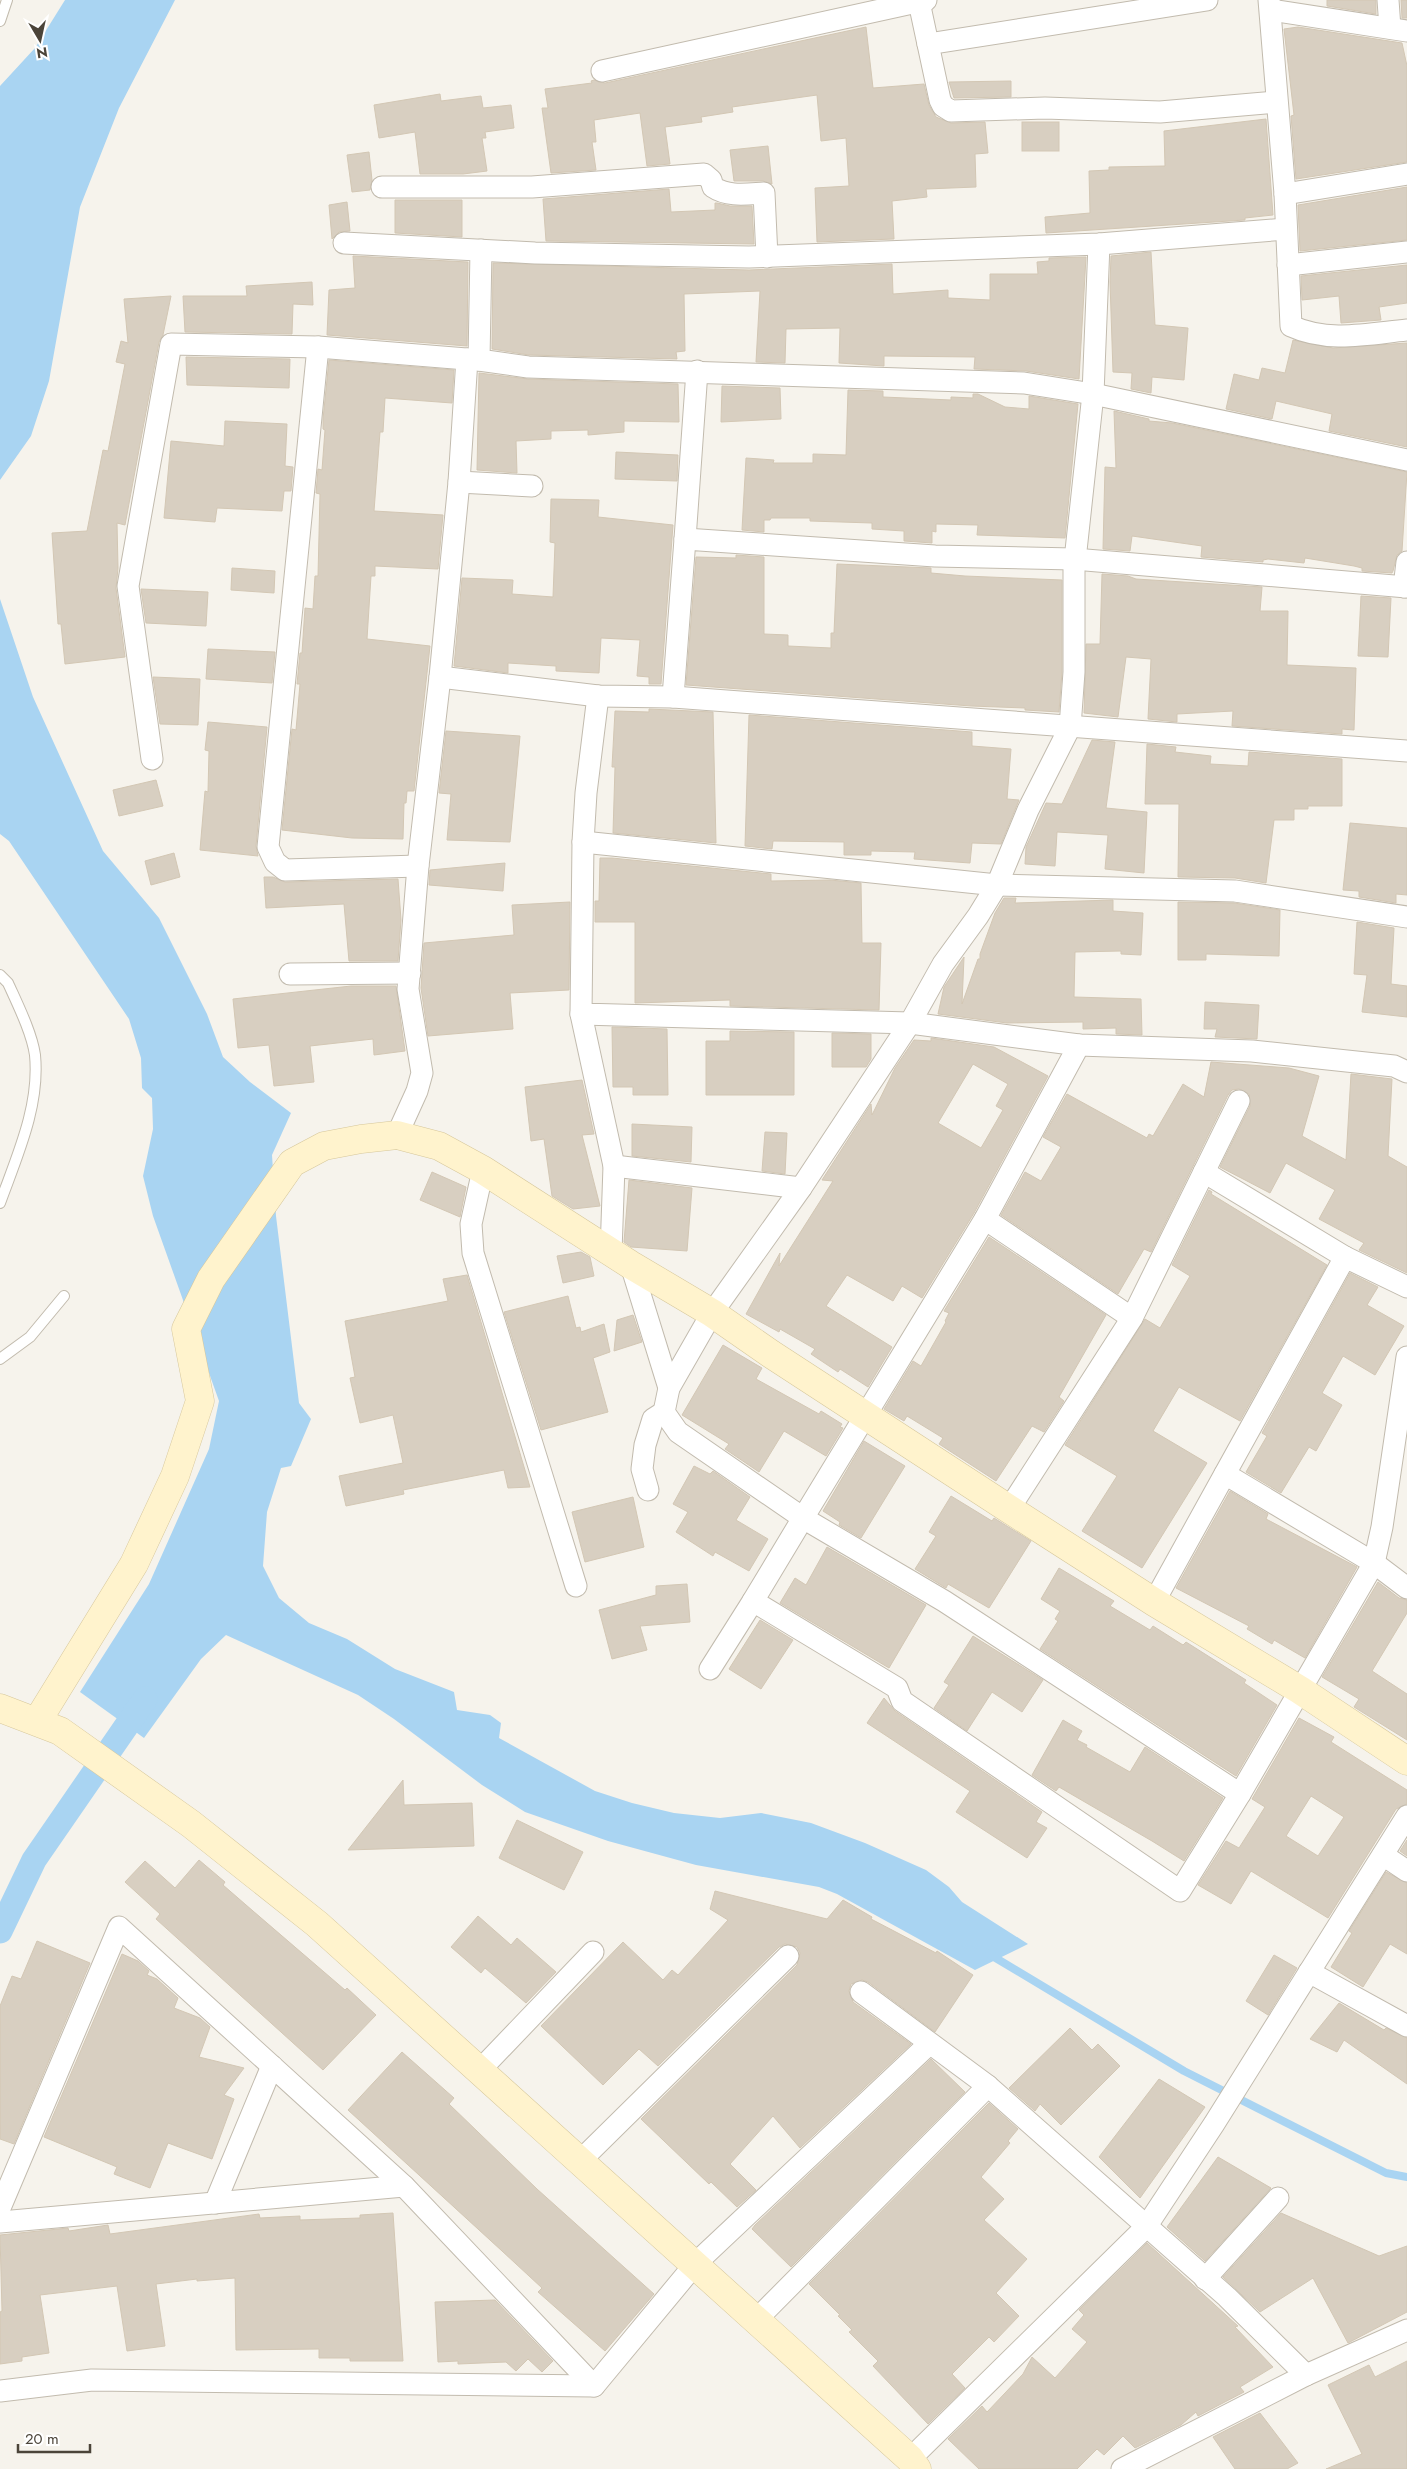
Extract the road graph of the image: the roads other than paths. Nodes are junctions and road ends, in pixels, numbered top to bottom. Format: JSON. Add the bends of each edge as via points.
{"nodes":[{"id":1,"x":7,"y":0,"type":"edge"},
{"id":2,"x":1207,"y":0,"type":"edge"},
{"id":3,"x":1388,"y":0,"type":"edge"},
{"id":4,"x":923,"y":1,"type":"edge"},
{"id":5,"x":1270,"y":5,"type":"edge"},
{"id":6,"x":0,"y":21,"type":"edge"},
{"id":7,"x":1402,"y":32,"type":"edge"},
{"id":8,"x":928,"y":44,"type":"junction"},
{"id":9,"x":602,"y":71,"type":"dead end"},
{"id":10,"x":1276,"y":102,"type":"junction"},
{"id":11,"x":1407,"y":174,"type":"edge"},
{"id":12,"x":382,"y":187,"type":"dead end"},
{"id":13,"x":1285,"y":194,"type":"junction"},
{"id":14,"x":1286,"y":229,"type":"junction"},
{"id":15,"x":344,"y":243,"type":"dead end"},
{"id":16,"x":1099,"y":244,"type":"junction"},
{"id":17,"x":481,"y":250,"type":"junction"},
{"id":18,"x":1407,"y":252,"type":"edge"},
{"id":19,"x":767,"y":257,"type":"junction"},
{"id":20,"x":1288,"y":265,"type":"junction"},
{"id":21,"x":1407,"y":330,"type":"edge"},
{"id":22,"x":318,"y":347,"type":"junction"},
{"id":23,"x":473,"y":360,"type":"junction"},
{"id":24,"x":697,"y":371,"type":"junction"},
{"id":25,"x":1093,"y":394,"type":"junction"},
{"id":26,"x":1407,"y":460,"type":"edge"},
{"id":27,"x":459,"y":482,"type":"junction"},
{"id":28,"x":532,"y":486,"type":"dead end"},
{"id":29,"x":685,"y":539,"type":"junction"},
{"id":30,"x":1074,"y":559,"type":"junction"},
{"id":31,"x":1407,"y":562,"type":"edge"},
{"id":32,"x":1406,"y":587,"type":"edge"},
{"id":33,"x":440,"y":678,"type":"junction"},
{"id":34,"x":598,"y":696,"type":"junction"},
{"id":35,"x":673,"y":696,"type":"junction"},
{"id":36,"x":1070,"y":727,"type":"junction"},
{"id":37,"x":1407,"y":751,"type":"edge"},
{"id":38,"x":152,"y":759,"type":"dead end"},
{"id":39,"x":583,"y":842,"type":"junction"},
{"id":40,"x":418,"y":866,"type":"junction"},
{"id":41,"x":997,"y":885,"type":"junction"},
{"id":42,"x":1407,"y":917,"type":"edge"},
{"id":43,"x":410,"y":973,"type":"junction"},
{"id":44,"x":290,"y":974,"type":"dead end"},
{"id":45,"x":0,"y":975,"type":"edge"},
{"id":46,"x":582,"y":1014,"type":"junction"},
{"id":47,"x":910,"y":1023,"type":"junction"},
{"id":48,"x":1079,"y":1044,"type":"junction"},
{"id":49,"x":1407,"y":1072,"type":"edge"},
{"id":50,"x":1239,"y":1101,"type":"dead end"},
{"id":51,"x":396,"y":1135,"type":"junction"},
{"id":52,"x":614,"y":1166,"type":"junction"},
{"id":53,"x":483,"y":1170,"type":"junction"},
{"id":54,"x":1204,"y":1172,"type":"junction"},
{"id":55,"x":801,"y":1188,"type":"junction"},
{"id":56,"x":0,"y":1204,"type":"edge"},
{"id":57,"x":985,"y":1219,"type":"junction"},
{"id":58,"x":1345,"y":1257,"type":"junction"},
{"id":59,"x":621,"y":1259,"type":"junction"},
{"id":60,"x":1407,"y":1287,"type":"edge"},
{"id":61,"x":64,"y":1296,"type":"dead end"},
{"id":62,"x":712,"y":1313,"type":"junction"},
{"id":63,"x":1132,"y":1318,"type":"junction"},
{"id":64,"x":1407,"y":1358,"type":"edge"},
{"id":65,"x":0,"y":1359,"type":"edge"},
{"id":66,"x":669,"y":1388,"type":"junction"},
{"id":67,"x":664,"y":1412,"type":"junction"},
{"id":68,"x":866,"y":1414,"type":"junction"},
{"id":69,"x":1225,"y":1474,"type":"junction"},
{"id":70,"x":648,"y":1490,"type":"dead end"},
{"id":71,"x":1009,"y":1509,"type":"junction"},
{"id":72,"x":803,"y":1518,"type":"junction"},
{"id":73,"x":1374,"y":1563,"type":"junction"},
{"id":74,"x":576,"y":1586,"type":"dead end"},
{"id":75,"x":1407,"y":1588,"type":"edge"},
{"id":76,"x":754,"y":1601,"type":"junction"},
{"id":77,"x":1154,"y":1602,"type":"junction"},
{"id":78,"x":710,"y":1669,"type":"dead end"},
{"id":79,"x":1300,"y":1690,"type":"junction"},
{"id":80,"x":0,"y":1708,"type":"edge"},
{"id":81,"x":49,"y":1726,"type":"junction"},
{"id":82,"x":1407,"y":1761,"type":"edge"},
{"id":83,"x":1240,"y":1794,"type":"junction"},
{"id":84,"x":1407,"y":1816,"type":"edge"},
{"id":85,"x":1383,"y":1855,"type":"junction"},
{"id":86,"x":1407,"y":1871,"type":"edge"},
{"id":87,"x":592,"y":1952,"type":"dead end"},
{"id":88,"x":788,"y":1956,"type":"dead end"},
{"id":89,"x":1309,"y":1972,"type":"junction"},
{"id":90,"x":861,"y":1992,"type":"dead end"},
{"id":91,"x":1407,"y":2026,"type":"edge"},
{"id":92,"x":929,"y":2044,"type":"junction"},
{"id":93,"x":272,"y":2066,"type":"junction"},
{"id":94,"x":480,"y":2070,"type":"junction"},
{"id":95,"x":988,"y":2086,"type":"junction"},
{"id":96,"x":579,"y":2162,"type":"junction"},
{"id":97,"x":404,"y":2186,"type":"junction"},
{"id":98,"x":1278,"y":2198,"type":"dead end"},
{"id":99,"x":216,"y":2203,"type":"junction"},
{"id":100,"x":0,"y":2208,"type":"edge"},
{"id":101,"x":0,"y":2222,"type":"edge"},
{"id":102,"x":1146,"y":2227,"type":"junction"},
{"id":103,"x":696,"y":2263,"type":"junction"},
{"id":104,"x":1206,"y":2278,"type":"junction"},
{"id":105,"x":757,"y":2319,"type":"junction"},
{"id":106,"x":1407,"y":2330,"type":"edge"},
{"id":107,"x":1306,"y":2375,"type":"junction"},
{"id":108,"x":594,"y":2386,"type":"junction"},
{"id":109,"x":0,"y":2391,"type":"edge"},
{"id":110,"x":914,"y":2464,"type":"edge"},
{"id":111,"x":1122,"y":2469,"type":"edge"}],
"edges":[{"from":1,"to":6,"type":"lane"},
{"from":2,"to":8,"type":"street"},
{"from":3,"to":7,"type":"street"},
{"from":4,"to":8,"type":"street"},
{"from":4,"to":9,"type":"street"},
{"from":5,"to":7,"type":"street"},
{"from":5,"to":10,"type":"street"},
{"from":8,"to":10,"type":"street","via":[[940,100],[951,111],[1045,108],[1160,112]]},
{"from":10,"to":13,"type":"street"},
{"from":11,"to":13,"type":"street"},
{"from":12,"to":19,"type":"street","via":[[532,187],[704,174],[711,180],[712,187],[720,192],[764,193]]},
{"from":13,"to":14,"type":"street"},
{"from":14,"to":16,"type":"street"},
{"from":14,"to":20,"type":"street"},
{"from":15,"to":17,"type":"street"},
{"from":16,"to":19,"type":"street"},
{"from":16,"to":25,"type":"street"},
{"from":17,"to":19,"type":"street"},
{"from":17,"to":23,"type":"street"},
{"from":18,"to":20,"type":"street"},
{"from":20,"to":21,"type":"street","via":[[1291,326],[1308,334],[1337,337]]},
{"from":22,"to":23,"type":"street"},
{"from":22,"to":38,"type":"street","via":[[171,344],[128,586]]},
{"from":22,"to":40,"type":"street","via":[[268,847],[275,862],[285,870]]},
{"from":23,"to":24,"type":"street","via":[[528,366]]},
{"from":23,"to":27,"type":"street"},
{"from":24,"to":25,"type":"street","via":[[1024,383]]},
{"from":24,"to":29,"type":"street"},
{"from":25,"to":26,"type":"street"},
{"from":25,"to":30,"type":"street"},
{"from":27,"to":28,"type":"street"},
{"from":27,"to":33,"type":"street"},
{"from":29,"to":30,"type":"street","via":[[935,556]]},
{"from":29,"to":35,"type":"street"},
{"from":30,"to":32,"type":"street"},
{"from":30,"to":36,"type":"street","via":[[1074,672]]},
{"from":31,"to":32,"type":"street"},
{"from":33,"to":34,"type":"street"},
{"from":33,"to":40,"type":"street"},
{"from":34,"to":35,"type":"street"},
{"from":34,"to":39,"type":"street"},
{"from":35,"to":36,"type":"street"},
{"from":36,"to":37,"type":"street"},
{"from":36,"to":41,"type":"street","via":[[1028,810]]},
{"from":39,"to":41,"type":"street"},
{"from":39,"to":46,"type":"street"},
{"from":40,"to":43,"type":"street"},
{"from":41,"to":42,"type":"street","via":[[1235,891]]},
{"from":41,"to":47,"type":"street","via":[[943,964]]},
{"from":43,"to":44,"type":"street"},
{"from":43,"to":51,"type":"street","via":[[408,989],[422,1073],[418,1090]]},
{"from":45,"to":56,"type":"lane","via":[[8,982],[35,1053],[34,1087],[26,1130]]},
{"from":46,"to":47,"type":"street"},
{"from":46,"to":52,"type":"street"},
{"from":47,"to":48,"type":"street"},
{"from":47,"to":55,"type":"street"},
{"from":48,"to":49,"type":"street","via":[[1252,1051],[1394,1066]]},
{"from":48,"to":57,"type":"street"},
{"from":50,"to":54,"type":"street"},
{"from":51,"to":53,"type":"street","via":[[439,1146]]},
{"from":51,"to":81,"type":"street","via":[[324,1146],[292,1163],[211,1280],[186,1329],[200,1401],[176,1476]]},
{"from":52,"to":55,"type":"street"},
{"from":52,"to":59,"type":"street"},
{"from":53,"to":59,"type":"street"},
{"from":53,"to":74,"type":"street","via":[[471,1224],[472,1254]]},
{"from":54,"to":58,"type":"street"},
{"from":54,"to":63,"type":"street"},
{"from":55,"to":62,"type":"street"},
{"from":57,"to":63,"type":"street"},
{"from":57,"to":68,"type":"street"},
{"from":58,"to":60,"type":"street"},
{"from":58,"to":69,"type":"street"},
{"from":59,"to":62,"type":"street"},
{"from":59,"to":66,"type":"street"},
{"from":61,"to":65,"type":"lane","via":[[30,1337]]},
{"from":62,"to":66,"type":"street"},
{"from":62,"to":68,"type":"street"},
{"from":63,"to":71,"type":"street"},
{"from":64,"to":73,"type":"street","via":[[1384,1518]]},
{"from":66,"to":67,"type":"street"},
{"from":67,"to":70,"type":"street","via":[[653,1419],[645,1445],[642,1469]]},
{"from":67,"to":72,"type":"street","via":[[678,1432]]},
{"from":68,"to":71,"type":"street"},
{"from":68,"to":72,"type":"street"},
{"from":69,"to":73,"type":"street"},
{"from":69,"to":77,"type":"street"},
{"from":71,"to":77,"type":"street"},
{"from":72,"to":76,"type":"street"},
{"from":72,"to":83,"type":"street","via":[[944,1601]]},
{"from":73,"to":75,"type":"street"},
{"from":73,"to":79,"type":"street"},
{"from":76,"to":78,"type":"street"},
{"from":76,"to":83,"type":"street","via":[[897,1688],[902,1701],[1180,1891]]},
{"from":77,"to":79,"type":"street"},
{"from":79,"to":82,"type":"street"},
{"from":79,"to":83,"type":"street"},
{"from":80,"to":81,"type":"street"},
{"from":81,"to":94,"type":"street","via":[[191,1824],[317,1924]]},
{"from":84,"to":85,"type":"street"},
{"from":85,"to":86,"type":"street"},
{"from":85,"to":89,"type":"street"},
{"from":87,"to":94,"type":"street"},
{"from":88,"to":96,"type":"street"},
{"from":89,"to":91,"type":"street"},
{"from":89,"to":102,"type":"street"},
{"from":90,"to":92,"type":"street"},
{"from":92,"to":95,"type":"street"},
{"from":92,"to":103,"type":"street"},
{"from":93,"to":97,"type":"street"},
{"from":93,"to":99,"type":"street"},
{"from":93,"to":100,"type":"street","via":[[119,1927]]},
{"from":94,"to":96,"type":"street"},
{"from":95,"to":102,"type":"street"},
{"from":95,"to":105,"type":"street"},
{"from":96,"to":103,"type":"street"},
{"from":97,"to":99,"type":"street"},
{"from":97,"to":108,"type":"street"},
{"from":98,"to":104,"type":"street"},
{"from":99,"to":101,"type":"street"},
{"from":102,"to":104,"type":"street"},
{"from":102,"to":110,"type":"street"},
{"from":103,"to":105,"type":"street"},
{"from":103,"to":108,"type":"street"},
{"from":104,"to":107,"type":"street"},
{"from":105,"to":110,"type":"street"},
{"from":106,"to":107,"type":"street"},
{"from":107,"to":111,"type":"street"},
{"from":108,"to":109,"type":"street","via":[[92,2380]]}]}
